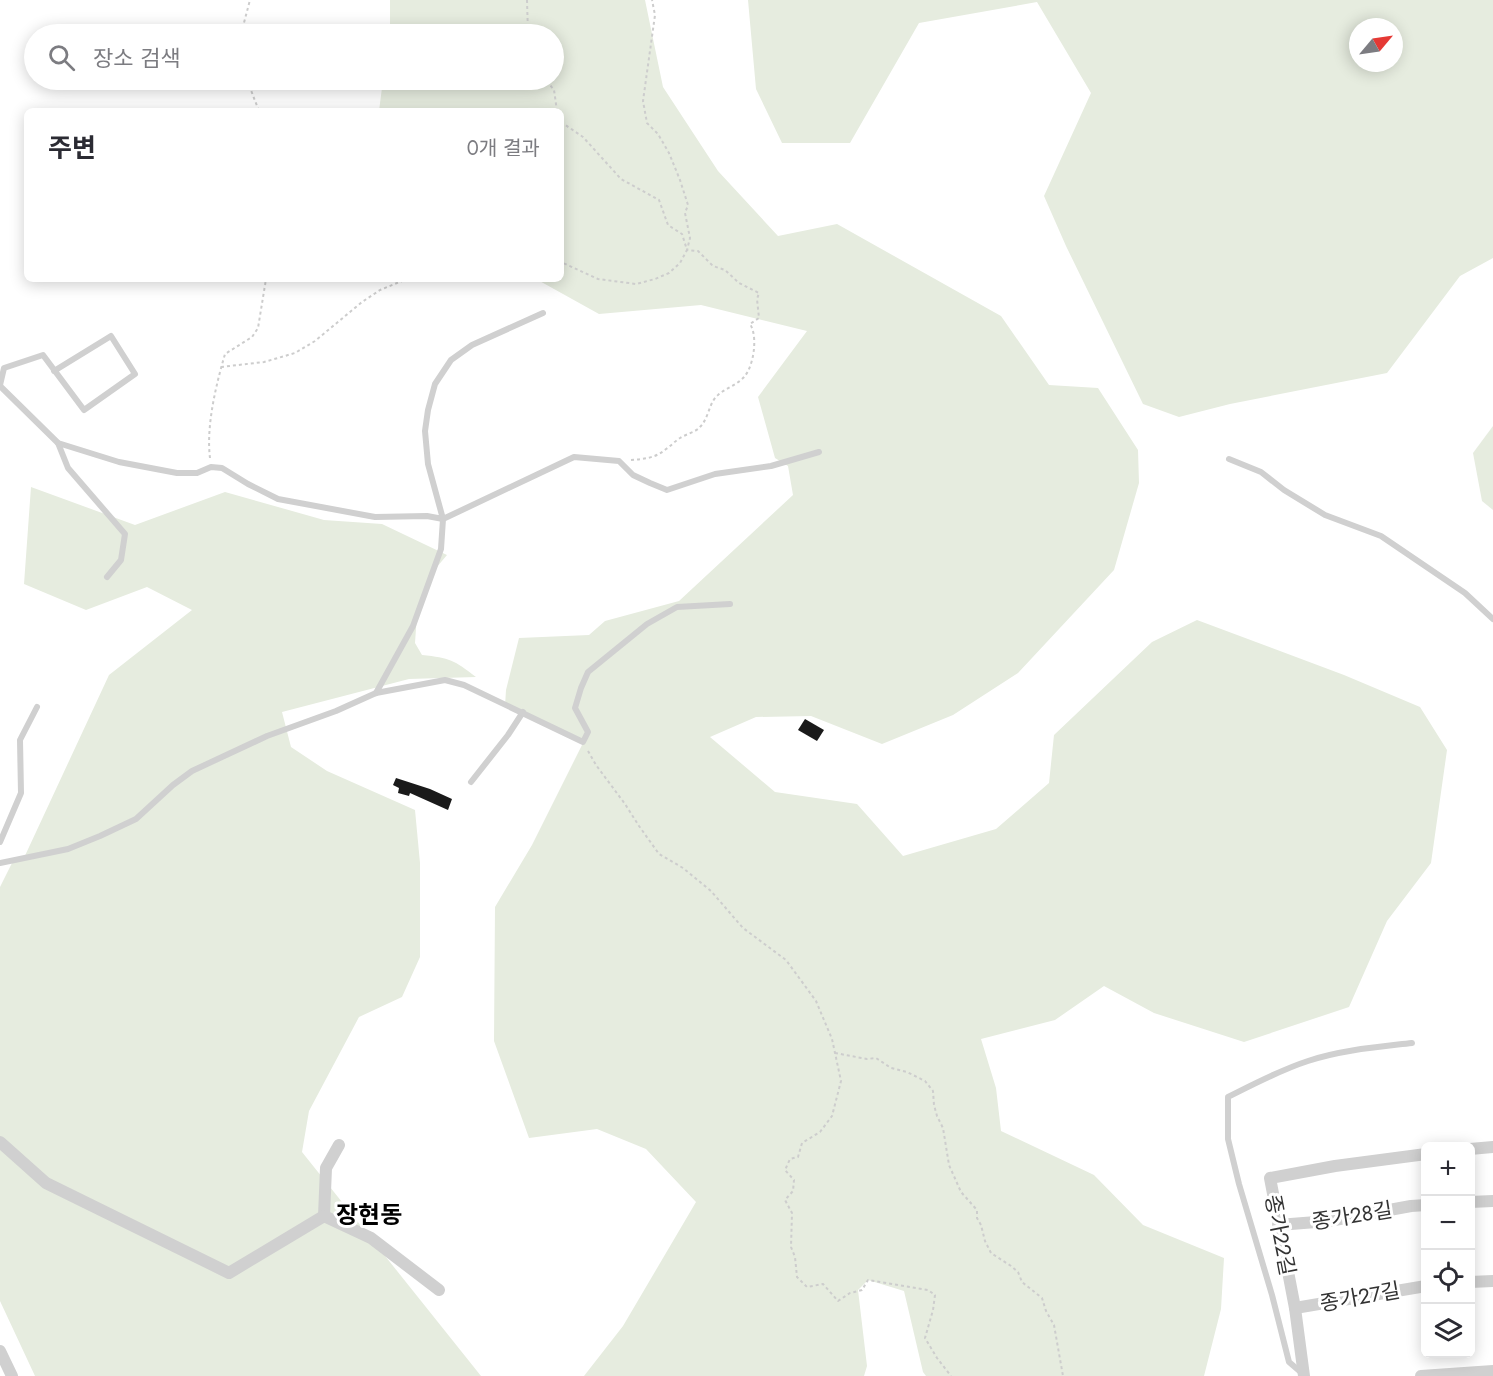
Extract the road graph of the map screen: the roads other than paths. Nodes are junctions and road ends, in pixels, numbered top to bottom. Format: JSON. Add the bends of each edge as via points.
{"nodes":[{"id":1,"x":543,"y":313,"type":"dead end"},
{"id":2,"x":0,"y":360,"type":"edge"},
{"id":3,"x":4,"y":368,"type":"junction"},
{"id":4,"x":54,"y":371,"type":"junction"},
{"id":5,"x":0,"y":386,"type":"edge"},
{"id":6,"x":58,"y":443,"type":"junction"},
{"id":7,"x":819,"y":452,"type":"dead end"},
{"id":8,"x":1229,"y":459,"type":"dead end"},
{"id":9,"x":443,"y":519,"type":"junction"},
{"id":10,"x":107,"y":577,"type":"dead end"},
{"id":11,"x":730,"y":604,"type":"dead end"},
{"id":12,"x":1493,"y":619,"type":"edge"},
{"id":13,"x":376,"y":693,"type":"junction"},
{"id":14,"x":37,"y":707,"type":"dead end"},
{"id":15,"x":524,"y":712,"type":"junction"},
{"id":16,"x":471,"y":782,"type":"dead end"},
{"id":17,"x":0,"y":842,"type":"edge"},
{"id":18,"x":0,"y":863,"type":"edge"},
{"id":19,"x":1412,"y":1043,"type":"dead end"},
{"id":20,"x":0,"y":1142,"type":"edge"},
{"id":21,"x":339,"y":1145,"type":"dead end"},
{"id":22,"x":1493,"y":1147,"type":"edge"},
{"id":23,"x":1475,"y":1149,"type":"edge"},
{"id":24,"x":1421,"y":1155,"type":"edge"},
{"id":25,"x":1493,"y":1201,"type":"edge"},
{"id":26,"x":1475,"y":1202,"type":"edge"},
{"id":27,"x":1421,"y":1205,"type":"edge"},
{"id":28,"x":324,"y":1216,"type":"junction"},
{"id":29,"x":1278,"y":1225,"type":"junction"},
{"id":30,"x":1493,"y":1281,"type":"edge"},
{"id":31,"x":1475,"y":1282,"type":"edge"},
{"id":32,"x":1421,"y":1287,"type":"edge"},
{"id":33,"x":439,"y":1290,"type":"dead end"},
{"id":34,"x":1295,"y":1308,"type":"junction"},
{"id":35,"x":0,"y":1351,"type":"edge"},
{"id":36,"x":6,"y":1371,"type":"edge"},
{"id":37,"x":1493,"y":1371,"type":"edge"},
{"id":38,"x":1304,"y":1375,"type":"edge"},
{"id":39,"x":1421,"y":1376,"type":"edge"}],
"edges":[{"from":1,"to":9,"type":"lane","via":[[472,345],[451,360],[435,384],[425,431]]},
{"from":2,"to":3,"type":"lane"},
{"from":3,"to":4,"type":"lane","via":[[43,355]]},
{"from":3,"to":5,"type":"lane"},
{"from":4,"to":4,"type":"lane","via":[[84,410],[135,374],[111,336]]},
{"from":5,"to":6,"type":"lane"},
{"from":6,"to":9,"type":"lane","via":[[118,462],[177,473],[222,468],[278,499],[375,518]]},
{"from":6,"to":10,"type":"lane","via":[[68,468],[125,534],[122,560]]},
{"from":7,"to":9,"type":"lane","via":[[771,466],[715,474],[667,490],[633,475],[619,461],[574,457]]},
{"from":8,"to":12,"type":"lane","via":[[1261,472],[1325,515],[1381,536],[1465,593]]},
{"from":9,"to":13,"type":"lane","via":[[441,549],[413,626]]},
{"from":11,"to":15,"type":"lane","via":[[677,607],[647,624],[588,672],[575,708],[588,732],[583,742]]},
{"from":13,"to":15,"type":"lane","via":[[445,680]]},
{"from":13,"to":18,"type":"lane","via":[[192,771],[136,819],[100,836],[68,849]]},
{"from":14,"to":17,"type":"lane","via":[[20,740],[21,793]]},
{"from":15,"to":16,"type":"lane"},
{"from":19,"to":38,"type":"lane","via":[[1309,1060],[1228,1097],[1228,1139],[1239,1184],[1289,1362]]},
{"from":20,"to":28,"type":"street","via":[[46,1183],[229,1273]]},
{"from":21,"to":28,"type":"street","via":[[326,1168]]},
{"from":22,"to":23,"type":"street"},
{"from":24,"to":29,"type":"street","name":"종가22길","via":[[1269,1178]]},
{"from":25,"to":26,"type":"street"},
{"from":27,"to":29,"type":"street","name":"종가28길","via":[[1329,1221]]},
{"from":28,"to":33,"type":"street","via":[[371,1238]]},
{"from":29,"to":34,"type":"street","name":"종가22길"},
{"from":30,"to":31,"type":"street"},
{"from":32,"to":34,"type":"street","name":"종가27길"},
{"from":34,"to":38,"type":"street","name":"종가22길"},
{"from":35,"to":36,"type":"street"},
{"from":37,"to":39,"type":"street"}]}
